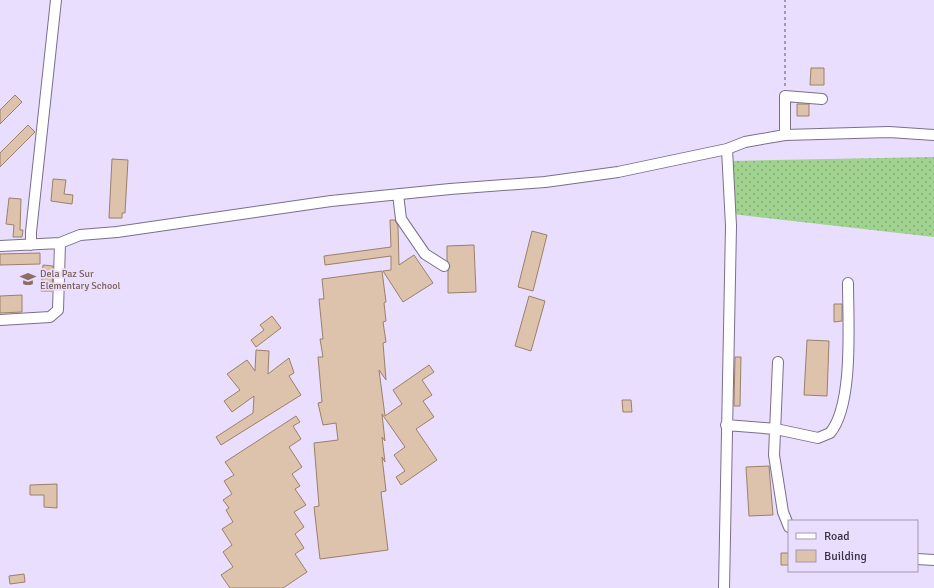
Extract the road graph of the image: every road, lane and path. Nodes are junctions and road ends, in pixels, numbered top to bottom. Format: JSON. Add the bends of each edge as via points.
{"nodes":[{"id":1,"x":56,"y":0,"type":"edge"},
{"id":2,"x":785,"y":0,"type":"edge"},
{"id":3,"x":785,"y":96,"type":"junction"},
{"id":4,"x":822,"y":99,"type":"dead end"},
{"id":5,"x":785,"y":135,"type":"junction"},
{"id":6,"x":934,"y":135,"type":"edge"},
{"id":7,"x":727,"y":149,"type":"junction"},
{"id":8,"x":398,"y":194,"type":"junction"},
{"id":9,"x":60,"y":243,"type":"junction"},
{"id":10,"x":0,"y":246,"type":"edge"},
{"id":11,"x":31,"y":246,"type":"junction"},
{"id":12,"x":444,"y":266,"type":"dead end"},
{"id":13,"x":848,"y":283,"type":"dead end"},
{"id":14,"x":0,"y":320,"type":"edge"},
{"id":15,"x":778,"y":362,"type":"dead end"},
{"id":16,"x":726,"y":425,"type":"junction"},
{"id":17,"x":776,"y":429,"type":"junction"},
{"id":18,"x":788,"y":524,"type":"edge"},
{"id":19,"x":918,"y":559,"type":"edge"},
{"id":20,"x":934,"y":560,"type":"edge"},
{"id":21,"x":724,"y":588,"type":"edge"}],
"edges":[{"from":1,"to":11,"type":"street"},
{"from":2,"to":3,"type":"path"},
{"from":3,"to":4,"type":"street"},
{"from":3,"to":5,"type":"street"},
{"from":5,"to":6,"type":"street","via":[[889,132]]},
{"from":5,"to":7,"type":"street","via":[[745,142]]},
{"from":7,"to":8,"type":"street","via":[[618,172],[545,182]]},
{"from":7,"to":16,"type":"street","via":[[731,226]]},
{"from":8,"to":9,"type":"street","via":[[80,235]]},
{"from":8,"to":12,"type":"street","via":[[401,219],[425,254]]},
{"from":9,"to":11,"type":"street"},
{"from":9,"to":14,"type":"street","via":[[58,310],[55,314],[50,317]]},
{"from":10,"to":11,"type":"street"},
{"from":13,"to":17,"type":"street","via":[[846,388],[833,429],[818,438]]},
{"from":15,"to":17,"type":"street"},
{"from":16,"to":17,"type":"street"},
{"from":16,"to":21,"type":"street"},
{"from":17,"to":18,"type":"street","via":[[774,455],[778,488]]},
{"from":19,"to":20,"type":"street"}]}
